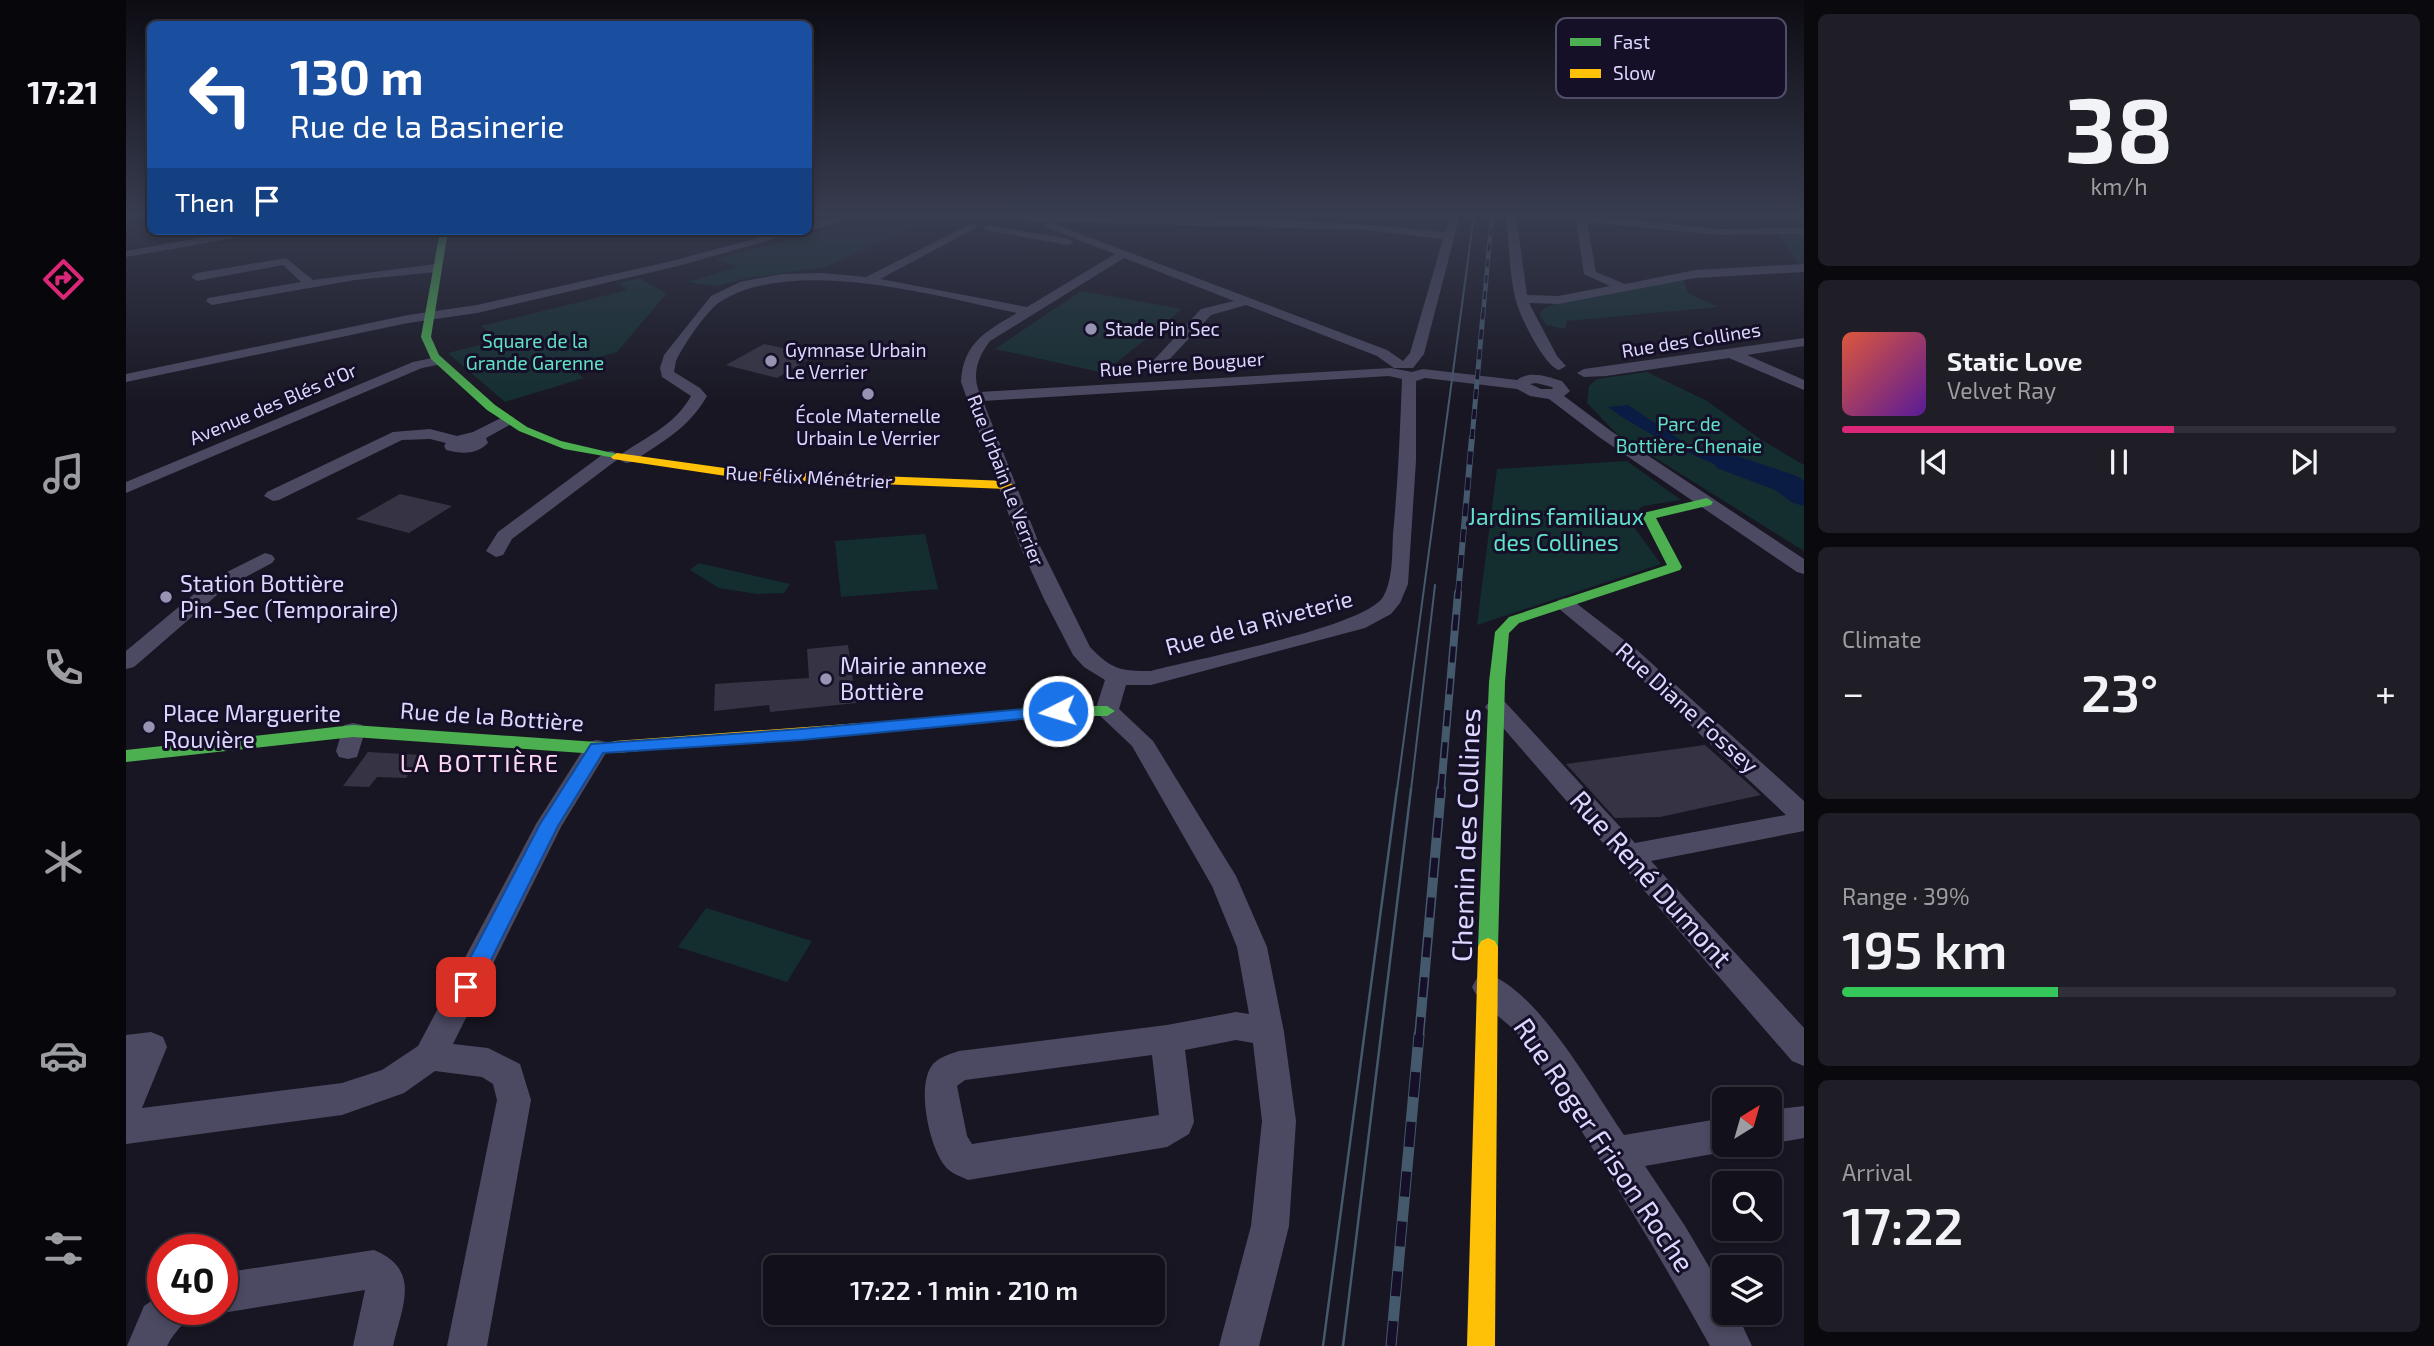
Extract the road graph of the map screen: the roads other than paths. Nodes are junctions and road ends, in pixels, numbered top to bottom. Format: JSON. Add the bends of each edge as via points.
{"nodes":[{"id":1,"x":304,"y":278,"type":"edge"},
{"id":2,"x":345,"y":278,"type":"edge"},
{"id":3,"x":435,"y":278,"type":"edge"},
{"id":4,"x":608,"y":278,"type":"edge"},
{"id":5,"x":783,"y":278,"type":"edge"},
{"id":6,"x":846,"y":278,"type":"edge"},
{"id":7,"x":873,"y":278,"type":"edge"},
{"id":8,"x":1081,"y":278,"type":"edge"},
{"id":9,"x":1186,"y":278,"type":"edge"},
{"id":10,"x":1436,"y":278,"type":"edge"},
{"id":11,"x":1518,"y":278,"type":"edge"},
{"id":12,"x":1599,"y":278,"type":"edge"},
{"id":13,"x":1674,"y":278,"type":"edge"},
{"id":14,"x":867,"y":281,"type":"junction"},
{"id":15,"x":310,"y":284,"type":"junction"},
{"id":16,"x":1622,"y":287,"type":"junction"},
{"id":17,"x":1521,"y":299,"type":"junction"},
{"id":18,"x":1247,"y":301,"type":"junction"},
{"id":19,"x":212,"y":302,"type":"dead end"},
{"id":20,"x":1028,"y":311,"type":"junction"},
{"id":21,"x":429,"y":316,"type":"junction"},
{"id":22,"x":1804,"y":342,"type":"edge"},
{"id":23,"x":1731,"y":353,"type":"junction"},
{"id":24,"x":437,"y":361,"type":"junction"},
{"id":25,"x":1161,"y":371,"type":"dead end"},
{"id":26,"x":1406,"y":371,"type":"junction"},
{"id":27,"x":1541,"y":376,"type":"junction"},
{"id":28,"x":1580,"y":376,"type":"junction"},
{"id":29,"x":126,"y":378,"type":"edge"},
{"id":30,"x":1804,"y":386,"type":"edge"},
{"id":31,"x":1556,"y":391,"type":"junction"},
{"id":32,"x":976,"y":397,"type":"junction"},
{"id":33,"x":507,"y":420,"type":"junction"},
{"id":34,"x":372,"y":428,"type":"dead end"},
{"id":35,"x":399,"y":435,"type":"junction"},
{"id":36,"x":619,"y":457,"type":"junction"},
{"id":37,"x":1007,"y":485,"type":"junction"},
{"id":38,"x":126,"y":488,"type":"edge"},
{"id":39,"x":273,"y":496,"type":"dead end"},
{"id":40,"x":1707,"y":502,"type":"junction"},
{"id":41,"x":496,"y":551,"type":"dead end"},
{"id":42,"x":265,"y":559,"type":"dead end"},
{"id":43,"x":1804,"y":568,"type":"edge"},
{"id":44,"x":1566,"y":604,"type":"junction"},
{"id":45,"x":126,"y":662,"type":"edge"},
{"id":46,"x":1117,"y":678,"type":"junction"},
{"id":47,"x":1497,"y":708,"type":"junction"},
{"id":48,"x":1107,"y":711,"type":"junction"},
{"id":49,"x":597,"y":748,"type":"junction"},
{"id":50,"x":126,"y":756,"type":"edge"},
{"id":51,"x":1804,"y":816,"type":"edge"},
{"id":52,"x":1804,"y":821,"type":"edge"},
{"id":53,"x":1628,"y":855,"type":"junction"},
{"id":54,"x":1488,"y":987,"type":"junction"},
{"id":55,"x":1268,"y":1031,"type":"junction"},
{"id":56,"x":1167,"y":1039,"type":"junction"},
{"id":57,"x":126,"y":1051,"type":"edge"},
{"id":58,"x":1804,"y":1051,"type":"edge"},
{"id":59,"x":430,"y":1056,"type":"junction"},
{"id":60,"x":126,"y":1106,"type":"edge"},
{"id":61,"x":1804,"y":1122,"type":"edge"},
{"id":62,"x":1782,"y":1126,"type":"edge"},
{"id":63,"x":126,"y":1127,"type":"edge"},
{"id":64,"x":1712,"y":1137,"type":"edge"},
{"id":65,"x":1617,"y":1154,"type":"junction"},
{"id":66,"x":238,"y":1290,"type":"edge"},
{"id":67,"x":156,"y":1325,"type":"edge"},
{"id":68,"x":147,"y":1346,"type":"edge"},
{"id":69,"x":373,"y":1346,"type":"edge"},
{"id":70,"x":467,"y":1346,"type":"edge"},
{"id":71,"x":1239,"y":1346,"type":"edge"},
{"id":72,"x":1481,"y":1346,"type":"edge"},
{"id":73,"x":1732,"y":1346,"type":"edge"}],
"edges":[{"from":1,"to":15,"type":"street"},
{"from":2,"to":15,"type":"street"},
{"from":3,"to":21,"type":"street"},
{"from":4,"to":21,"type":"street"},
{"from":5,"to":36,"type":"street","via":[[734,289],[714,300],[666,368],[667,374],[699,396],[694,408],[664,437]]},
{"from":6,"to":14,"type":"street"},
{"from":7,"to":14,"type":"street"},
{"from":8,"to":20,"type":"street","name":"Rue Urbain Le Verrier"},
{"from":9,"to":18,"type":"street"},
{"from":10,"to":26,"type":"street","name":"Rue de la Riveterie","via":[[1417,354]]},
{"from":11,"to":17,"type":"street"},
{"from":12,"to":16,"type":"street"},
{"from":13,"to":16,"type":"street"},
{"from":14,"to":20,"type":"street"},
{"from":15,"to":19,"type":"street"},
{"from":16,"to":17,"type":"street","via":[[1558,300]]},
{"from":17,"to":27,"type":"street","via":[[1551,358]]},
{"from":18,"to":25,"type":"street","via":[[1206,312],[1158,364]]},
{"from":18,"to":26,"type":"street","via":[[1382,354]]},
{"from":20,"to":32,"type":"street","name":"Rue Urbain Le Verrier","via":[[985,338],[972,355],[968,382]]},
{"from":21,"to":24,"type":"street","via":[[426,337]]},
{"from":21,"to":29,"type":"street"},
{"from":22,"to":23,"type":"street","name":"Rue des Collines"},
{"from":23,"to":28,"type":"street","name":"Rue des Collines"},
{"from":23,"to":30,"type":"street"},
{"from":24,"to":33,"type":"street","name":"Rue Félix Ménétrier"},
{"from":24,"to":38,"type":"street","name":"Avenue des Blés d'Or"},
{"from":26,"to":27,"type":"street"},
{"from":26,"to":32,"type":"street","name":"Rue Pierre Bouguer"},
{"from":26,"to":46,"type":"street","name":"Rue de la Riveterie","via":[[1408,460],[1399,583],[1390,604],[1372,618],[1346,628],[1151,677]]},
{"from":27,"to":28,"type":"street"},
{"from":27,"to":31,"type":"street"},
{"from":28,"to":31,"type":"street"},
{"from":31,"to":40,"type":"street"},
{"from":32,"to":37,"type":"street","name":"Rue Urbain Le Verrier"},
{"from":33,"to":35,"type":"street","via":[[475,438],[480,443],[470,449],[454,448],[457,441],[430,434]]},
{"from":33,"to":36,"type":"street","name":"Rue Félix Ménétrier","via":[[549,441]]},
{"from":34,"to":35,"type":"street"},
{"from":35,"to":39,"type":"street"},
{"from":36,"to":37,"type":"street","name":"Rue Félix Ménétrier","via":[[780,477]]},
{"from":36,"to":41,"type":"street","via":[[505,536]]},
{"from":37,"to":46,"type":"street","name":"Rue Urbain Le Verrier","via":[[1030,546],[1081,650]]},
{"from":40,"to":43,"type":"street"},
{"from":40,"to":44,"type":"street","name":"Chemin des Collines","via":[[1648,516],[1675,567]]},
{"from":42,"to":45,"type":"street","via":[[218,584]]},
{"from":44,"to":47,"type":"street","name":"Chemin des Collines","via":[[1514,620],[1502,632]]},
{"from":44,"to":51,"type":"street","name":"Rue Diane Fossey","via":[[1624,650]]},
{"from":46,"to":48,"type":"street"},
{"from":47,"to":53,"type":"street","name":"Rue René Dumont"},
{"from":47,"to":54,"type":"street","name":"Chemin des Collines"},
{"from":48,"to":49,"type":"street","name":"Rue de la Bottière","via":[[1058,711]]},
{"from":48,"to":55,"type":"street","via":[[1140,741],[1226,884],[1252,947]]},
{"from":49,"to":50,"type":"street","name":"Rue de la Bottière","via":[[350,741]]},
{"from":49,"to":59,"type":"street","via":[[549,824]]},
{"from":52,"to":53,"type":"street"},
{"from":53,"to":58,"type":"street","name":"Rue René Dumont"},
{"from":54,"to":65,"type":"street","name":"Rue Roger Frison Roche","via":[[1532,1027]]},
{"from":54,"to":72,"type":"street","name":"Chemin des Collines"},
{"from":55,"to":56,"type":"street","via":[[1236,1026]]},
{"from":55,"to":71,"type":"street","via":[[1279,1121],[1276,1170],[1270,1226]]},
{"from":56,"to":56,"type":"street","via":[[959,1066],[944,1075],[940,1086],[950,1141],[958,1156],[968,1162],[1167,1129],[1177,1122]]},
{"from":57,"to":60,"type":"street","via":[[151,1047]]},
{"from":59,"to":63,"type":"street","via":[[392,1082],[342,1098]]},
{"from":59,"to":70,"type":"street","via":[[488,1063],[508,1075],[514,1100]]},
{"from":61,"to":62,"type":"street"},
{"from":64,"to":65,"type":"street"},
{"from":65,"to":73,"type":"street","name":"Rue Roger Frison Roche","via":[[1672,1239]]},
{"from":66,"to":69,"type":"street","via":[[374,1269],[387,1281]]},
{"from":67,"to":68,"type":"street"}]}
